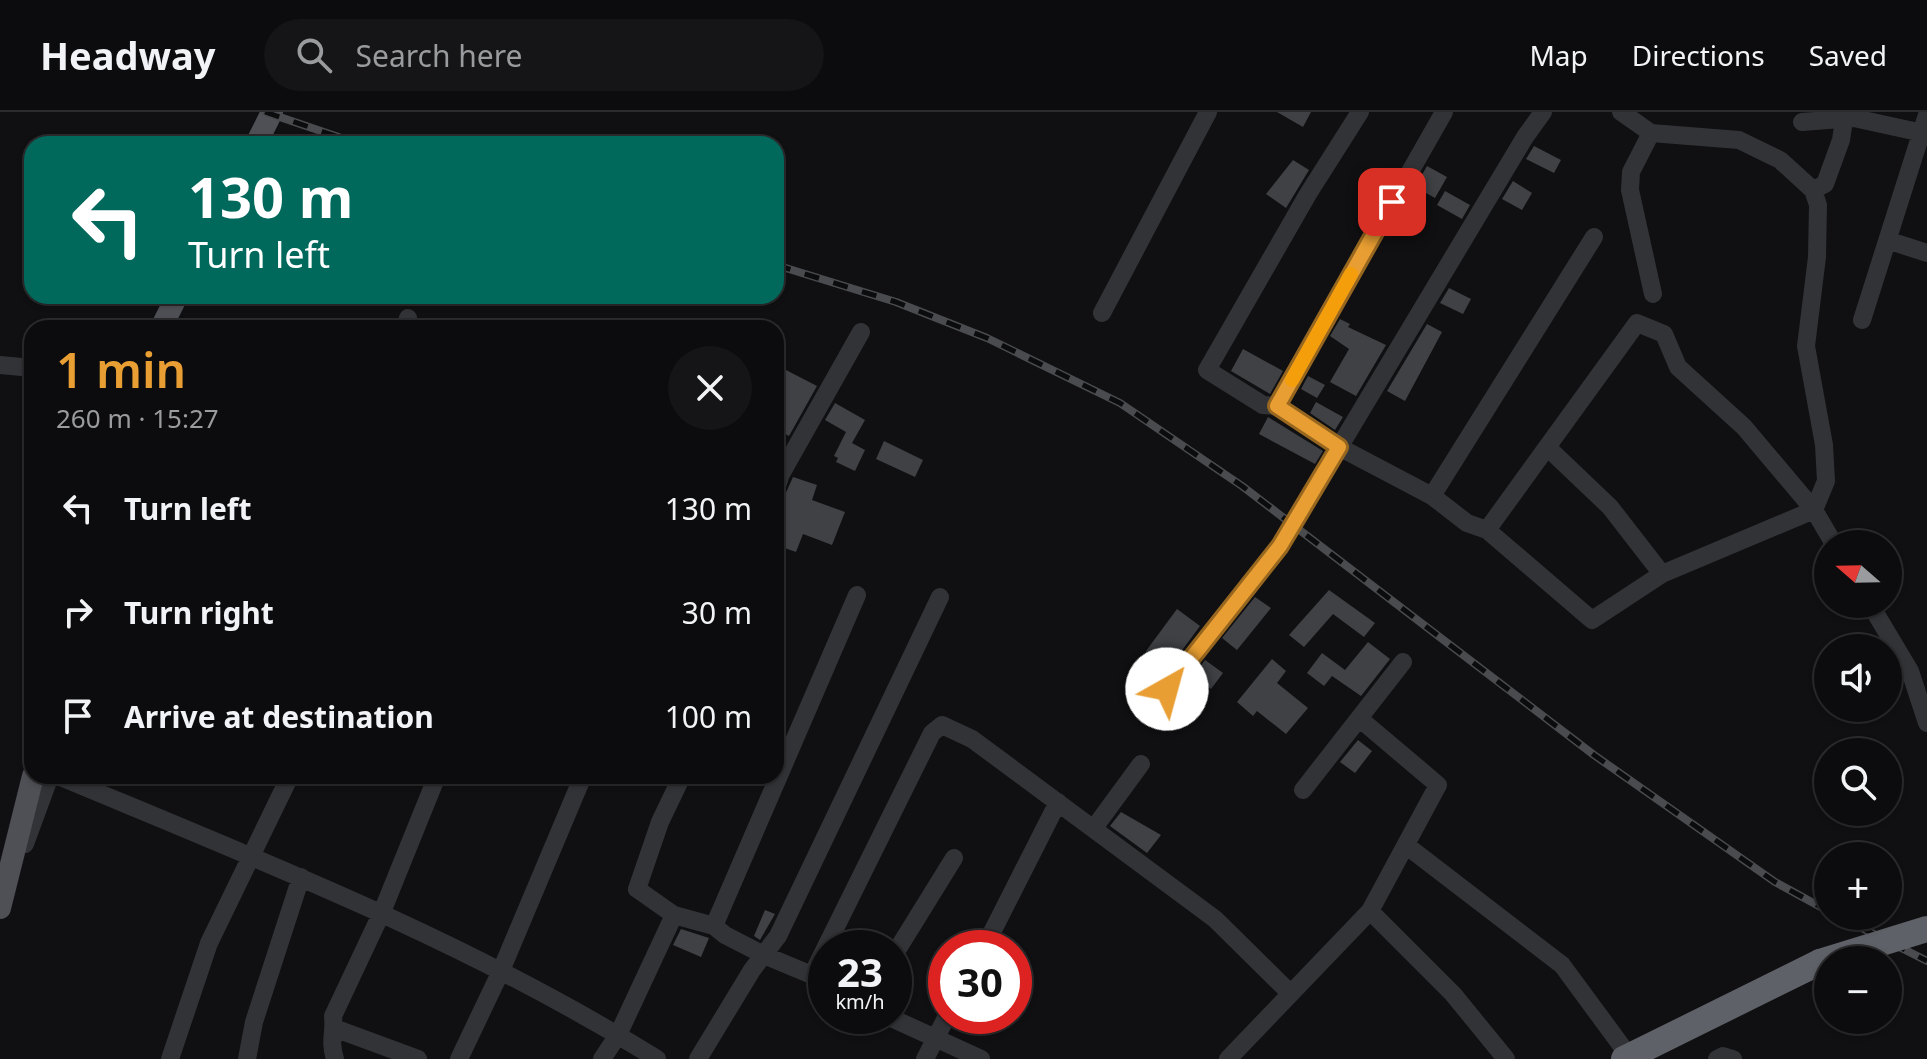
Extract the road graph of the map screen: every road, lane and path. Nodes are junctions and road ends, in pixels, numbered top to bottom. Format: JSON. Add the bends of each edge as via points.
{"nodes":[{"id":1,"x":272,"y":112,"type":"edge"},
{"id":2,"x":1208,"y":112,"type":"edge"},
{"id":3,"x":1360,"y":112,"type":"edge"},
{"id":4,"x":1444,"y":112,"type":"edge"},
{"id":5,"x":1543,"y":112,"type":"edge"},
{"id":6,"x":1621,"y":112,"type":"edge"},
{"id":7,"x":1844,"y":120,"type":"junction"},
{"id":8,"x":1802,"y":122,"type":"dead end"},
{"id":9,"x":1925,"y":127,"type":"edge"},
{"id":10,"x":1651,"y":133,"type":"junction"},
{"id":11,"x":260,"y":136,"type":"edge"},
{"id":12,"x":1813,"y":190,"type":"junction"},
{"id":13,"x":1594,"y":237,"type":"dead end"},
{"id":14,"x":1890,"y":241,"type":"junction"},
{"id":15,"x":1927,"y":253,"type":"edge"},
{"id":16,"x":1653,"y":294,"type":"dead end"},
{"id":17,"x":1102,"y":313,"type":"dead end"},
{"id":18,"x":1862,"y":320,"type":"dead end"},
{"id":19,"x":861,"y":332,"type":"dead end"},
{"id":20,"x":0,"y":365,"type":"edge"},
{"id":21,"x":24,"y":367,"type":"edge"},
{"id":22,"x":1277,"y":406,"type":"junction"},
{"id":23,"x":1339,"y":447,"type":"junction"},
{"id":24,"x":1547,"y":447,"type":"junction"},
{"id":25,"x":784,"y":469,"type":"edge"},
{"id":26,"x":1432,"y":496,"type":"junction"},
{"id":27,"x":1814,"y":510,"type":"junction"},
{"id":28,"x":1487,"y":530,"type":"junction"},
{"id":29,"x":1826,"y":530,"type":"edge"},
{"id":30,"x":1662,"y":574,"type":"junction"},
{"id":31,"x":857,"y":595,"type":"dead end"},
{"id":32,"x":940,"y":597,"type":"dead end"},
{"id":33,"x":1878,"y":618,"type":"edge"},
{"id":34,"x":1403,"y":662,"type":"dead end"},
{"id":35,"x":1167,"y":689,"type":"dead end"},
{"id":36,"x":1360,"y":719,"type":"junction"},
{"id":37,"x":1927,"y":723,"type":"edge"},
{"id":38,"x":784,"y":764,"type":"edge"},
{"id":39,"x":1141,"y":764,"type":"dead end"},
{"id":40,"x":31,"y":784,"type":"edge"},
{"id":41,"x":47,"y":784,"type":"edge"},
{"id":42,"x":77,"y":784,"type":"edge"},
{"id":43,"x":286,"y":784,"type":"edge"},
{"id":44,"x":434,"y":784,"type":"edge"},
{"id":45,"x":580,"y":784,"type":"edge"},
{"id":46,"x":678,"y":784,"type":"edge"},
{"id":47,"x":775,"y":784,"type":"edge"},
{"id":48,"x":1303,"y":790,"type":"dead end"},
{"id":49,"x":1058,"y":802,"type":"junction"},
{"id":50,"x":1094,"y":828,"type":"junction"},
{"id":51,"x":1407,"y":846,"type":"junction"},
{"id":52,"x":250,"y":856,"type":"junction"},
{"id":53,"x":954,"y":858,"type":"dead end"},
{"id":54,"x":7,"y":868,"type":"edge"},
{"id":55,"x":301,"y":877,"type":"junction"},
{"id":56,"x":0,"y":908,"type":"edge"},
{"id":57,"x":1370,"y":911,"type":"junction"},
{"id":58,"x":382,"y":912,"type":"junction"},
{"id":59,"x":674,"y":915,"type":"junction"},
{"id":60,"x":714,"y":926,"type":"junction"},
{"id":61,"x":1927,"y":929,"type":"edge"},
{"id":62,"x":842,"y":930,"type":"edge"},
{"id":63,"x":909,"y":930,"type":"edge"},
{"id":64,"x":993,"y":930,"type":"edge"},
{"id":65,"x":764,"y":955,"type":"junction"},
{"id":66,"x":808,"y":972,"type":"edge"},
{"id":67,"x":500,"y":973,"type":"junction"},
{"id":68,"x":1290,"y":993,"type":"junction"},
{"id":69,"x":334,"y":1028,"type":"junction"},
{"id":70,"x":912,"y":1028,"type":"edge"},
{"id":71,"x":938,"y":1034,"type":"edge"},
{"id":72,"x":618,"y":1035,"type":"junction"},
{"id":73,"x":935,"y":1039,"type":"junction"},
{"id":74,"x":1626,"y":1058,"type":"edge"},
{"id":75,"x":170,"y":1059,"type":"edge"},
{"id":76,"x":247,"y":1059,"type":"edge"},
{"id":77,"x":335,"y":1059,"type":"edge"},
{"id":78,"x":418,"y":1059,"type":"edge"},
{"id":79,"x":459,"y":1059,"type":"edge"},
{"id":80,"x":602,"y":1059,"type":"edge"},
{"id":81,"x":657,"y":1059,"type":"edge"},
{"id":82,"x":698,"y":1059,"type":"edge"},
{"id":83,"x":925,"y":1059,"type":"edge"},
{"id":84,"x":981,"y":1059,"type":"edge"},
{"id":85,"x":1228,"y":1059,"type":"edge"},
{"id":86,"x":1506,"y":1059,"type":"edge"},
{"id":87,"x":1717,"y":1059,"type":"edge"},
{"id":88,"x":1733,"y":1059,"type":"edge"}],
"edges":[{"from":1,"to":11,"type":"main road"},
{"from":2,"to":17,"type":"street"},
{"from":3,"to":22,"type":"street","via":[[1207,370],[1263,405]]},
{"from":4,"to":22,"type":"street"},
{"from":5,"to":23,"type":"street"},
{"from":6,"to":10,"type":"street"},
{"from":7,"to":8,"type":"street"},
{"from":7,"to":9,"type":"street"},
{"from":7,"to":12,"type":"street","via":[[1825,184]]},
{"from":9,"to":14,"type":"street"},
{"from":10,"to":12,"type":"street","via":[[1739,140],[1780,160]]},
{"from":10,"to":16,"type":"street","via":[[1631,172],[1630,190]]},
{"from":12,"to":27,"type":"street","via":[[1818,205],[1817,257],[1806,346],[1826,481]]},
{"from":13,"to":26,"type":"street"},
{"from":14,"to":15,"type":"street"},
{"from":14,"to":18,"type":"street"},
{"from":19,"to":25,"type":"street"},
{"from":20,"to":21,"type":"street"},
{"from":22,"to":23,"type":"street"},
{"from":23,"to":26,"type":"street"},
{"from":23,"to":35,"type":"street","via":[[1280,546]]},
{"from":24,"to":27,"type":"street","via":[[1637,323],[1664,334],[1678,367],[1744,427]]},
{"from":24,"to":28,"type":"street"},
{"from":24,"to":30,"type":"street","via":[[1610,507]]},
{"from":26,"to":28,"type":"street","via":[[1467,523]]},
{"from":27,"to":29,"type":"street"},
{"from":27,"to":30,"type":"street"},
{"from":28,"to":30,"type":"street","via":[[1592,620]]},
{"from":31,"to":38,"type":"street"},
{"from":32,"to":65,"type":"street","via":[[778,936]]},
{"from":33,"to":37,"type":"street","via":[[1910,671]]},
{"from":34,"to":36,"type":"street"},
{"from":36,"to":48,"type":"street"},
{"from":36,"to":51,"type":"street","via":[[1438,785]]},
{"from":39,"to":50,"type":"street"},
{"from":40,"to":54,"type":"main road"},
{"from":41,"to":54,"type":"street","via":[[25,844]]},
{"from":42,"to":52,"type":"street"},
{"from":43,"to":52,"type":"street"},
{"from":44,"to":58,"type":"street"},
{"from":45,"to":67,"type":"street"},
{"from":46,"to":59,"type":"street","via":[[637,889]]},
{"from":47,"to":60,"type":"street"},
{"from":49,"to":50,"type":"street"},
{"from":49,"to":62,"type":"street","via":[[972,739],[942,725],[932,733]]},
{"from":49,"to":64,"type":"street"},
{"from":50,"to":68,"type":"street","via":[[1215,919]]},
{"from":51,"to":57,"type":"street"},
{"from":51,"to":74,"type":"street","via":[[1562,965]]},
{"from":52,"to":55,"type":"street"},
{"from":52,"to":75,"type":"street","via":[[209,943]]},
{"from":53,"to":63,"type":"street"},
{"from":54,"to":56,"type":"main road"},
{"from":55,"to":58,"type":"street"},
{"from":55,"to":76,"type":"street"},
{"from":57,"to":68,"type":"street"},
{"from":57,"to":86,"type":"street","via":[[1453,994]]},
{"from":58,"to":67,"type":"street"},
{"from":58,"to":69,"type":"street","via":[[333,1016]]},
{"from":59,"to":60,"type":"street"},
{"from":59,"to":72,"type":"street"},
{"from":60,"to":65,"type":"street"},
{"from":61,"to":74,"type":"highway","bridge":true,"via":[[1820,962]]},
{"from":65,"to":66,"type":"street"},
{"from":65,"to":82,"type":"street"},
{"from":67,"to":72,"type":"street"},
{"from":67,"to":79,"type":"street"},
{"from":68,"to":85,"type":"street"},
{"from":69,"to":77,"type":"street","via":[[330,1041]]},
{"from":69,"to":78,"type":"street"},
{"from":70,"to":73,"type":"street"},
{"from":71,"to":73,"type":"street"},
{"from":72,"to":80,"type":"street"},
{"from":72,"to":81,"type":"street"},
{"from":73,"to":83,"type":"street"},
{"from":73,"to":84,"type":"street"},
{"from":87,"to":88,"type":"street"}]}
